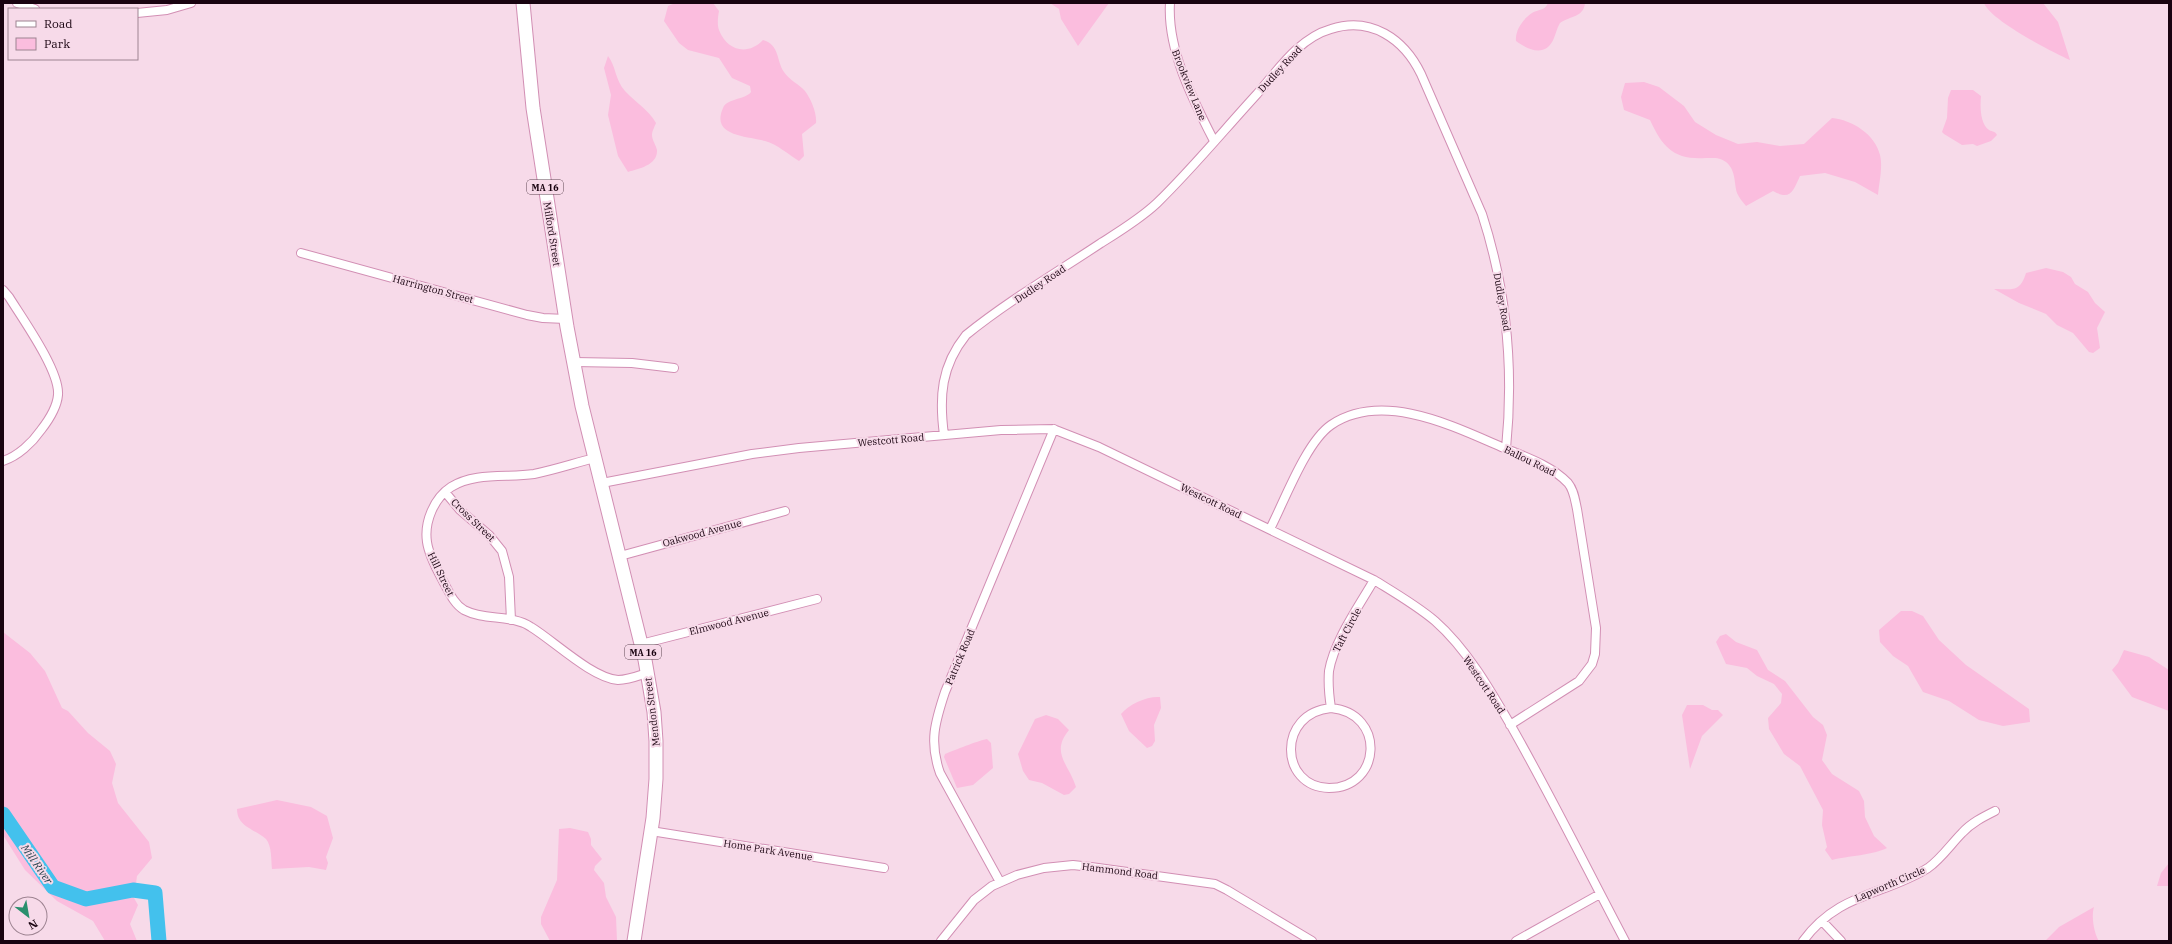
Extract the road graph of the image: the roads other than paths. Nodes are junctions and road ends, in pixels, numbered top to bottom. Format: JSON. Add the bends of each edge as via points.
{"nodes":[{"id":1,"x":17,"y":3,"type":"edge"},
{"id":2,"x":191,"y":3,"type":"edge"},
{"id":3,"x":523,"y":3,"type":"edge"},
{"id":4,"x":1170,"y":3,"type":"edge"},
{"id":5,"x":32,"y":8,"type":"edge"},
{"id":6,"x":138,"y":13,"type":"edge"},
{"id":7,"x":1214,"y":140,"type":"junction"},
{"id":8,"x":301,"y":253,"type":"dead end"},
{"id":9,"x":3,"y":290,"type":"edge"},
{"id":10,"x":566,"y":318,"type":"junction"},
{"id":11,"x":574,"y":366,"type":"junction"},
{"id":12,"x":674,"y":368,"type":"dead end"},
{"id":13,"x":1054,"y":430,"type":"junction"},
{"id":14,"x":944,"y":435,"type":"junction"},
{"id":15,"x":1506,"y":449,"type":"junction"},
{"id":16,"x":595,"y":458,"type":"junction"},
{"id":17,"x":3,"y":461,"type":"edge"},
{"id":18,"x":602,"y":483,"type":"junction"},
{"id":19,"x":445,"y":492,"type":"junction"},
{"id":20,"x":785,"y":511,"type":"dead end"},
{"id":21,"x":1270,"y":530,"type":"junction"},
{"id":22,"x":620,"y":556,"type":"junction"},
{"id":23,"x":1374,"y":580,"type":"junction"},
{"id":24,"x":818,"y":599,"type":"dead end"},
{"id":25,"x":511,"y":620,"type":"junction"},
{"id":26,"x":641,"y":644,"type":"junction"},
{"id":27,"x":647,"y":673,"type":"junction"},
{"id":28,"x":1331,"y":708,"type":"junction"},
{"id":29,"x":1510,"y":725,"type":"junction"},
{"id":30,"x":1994,"y":811,"type":"dead end"},
{"id":31,"x":651,"y":831,"type":"junction"},
{"id":32,"x":884,"y":868,"type":"dead end"},
{"id":33,"x":1000,"y":882,"type":"junction"},
{"id":34,"x":1600,"y":894,"type":"junction"},
{"id":35,"x":1822,"y":921,"type":"junction"},
{"id":36,"x":634,"y":941,"type":"edge"},
{"id":37,"x":941,"y":941,"type":"edge"},
{"id":38,"x":1312,"y":941,"type":"edge"},
{"id":39,"x":1516,"y":941,"type":"edge"},
{"id":40,"x":1625,"y":941,"type":"edge"},
{"id":41,"x":1803,"y":941,"type":"edge"},
{"id":42,"x":1841,"y":941,"type":"edge"}],
"edges":[{"from":1,"to":5,"type":"street"},
{"from":2,"to":6,"type":"street","via":[[167,10]]},
{"from":3,"to":10,"type":"main road","name":"Milford Street","number":"MA 16","via":[[534,115]]},
{"from":4,"to":7,"type":"street","name":"Brookview Lane","via":[[1170,32],[1174,51]]},
{"from":7,"to":14,"type":"street","name":"Dudley Road","via":[[1146,212],[966,335],[953,352],[944,378]]},
{"from":7,"to":15,"type":"street","name":"Dudley Road","via":[[1301,46],[1322,32],[1339,27],[1366,27],[1391,37],[1406,49],[1421,74],[1488,234],[1500,288],[1509,348],[1511,405]]},
{"from":8,"to":10,"type":"street","name":"Harrington Street","via":[[527,315]]},
{"from":9,"to":17,"type":"street","via":[[51,368],[58,393],[56,404],[36,437],[21,451]]},
{"from":10,"to":11,"type":"main road","name":"Milford Street","number":"MA 16"},
{"from":11,"to":12,"type":"street","via":[[632,363]]},
{"from":11,"to":16,"type":"main road","name":"Mendon Street","number":"MA 16"},
{"from":13,"to":14,"type":"street","name":"Westcott Road","via":[[1035,428]]},
{"from":13,"to":21,"type":"street","name":"Westcott Road","via":[[1099,447]]},
{"from":13,"to":33,"type":"street","name":"Patrick Road","via":[[945,692],[934,735],[935,760],[940,773]]},
{"from":14,"to":18,"type":"street","name":"Westcott Road","via":[[752,454]]},
{"from":15,"to":21,"type":"street","name":"Ballou Road","via":[[1420,414],[1387,411],[1349,416],[1325,430],[1312,447]]},
{"from":15,"to":29,"type":"street","name":"Ballou Road","via":[[1540,464],[1570,485],[1577,509],[1596,628],[1595,654],[1585,674],[1568,688]]},
{"from":16,"to":18,"type":"main road","name":"Mendon Street","number":"MA 16"},
{"from":16,"to":19,"type":"street","name":"Hill Street","via":[[534,474],[472,479]]},
{"from":18,"to":22,"type":"main road","name":"Mendon Street","number":"MA 16"},
{"from":19,"to":25,"type":"street","name":"Cross Street","via":[[460,510],[489,534],[502,551],[509,578]]},
{"from":19,"to":25,"type":"street","name":"Hill Street","via":[[433,509],[426,532],[430,553],[447,589],[464,610]]},
{"from":20,"to":22,"type":"street","name":"Oakwood Avenue"},
{"from":21,"to":23,"type":"street","name":"Westcott Road"},
{"from":22,"to":26,"type":"main road","name":"Mendon Street","number":"MA 16"},
{"from":23,"to":28,"type":"street","name":"Taft Circle","via":[[1334,653],[1329,675]]},
{"from":23,"to":29,"type":"street","name":"Westcott Road","via":[[1409,601],[1435,621],[1453,640],[1492,694]]},
{"from":24,"to":26,"type":"street","name":"Elmwood Avenue"},
{"from":25,"to":27,"type":"street","name":"Hill Street","via":[[521,621],[531,627],[603,676],[620,680]]},
{"from":26,"to":27,"type":"main road","name":"Mendon Street","number":"MA 16"},
{"from":27,"to":31,"type":"main road","name":"Mendon Street","number":"MA 16","via":[[656,741],[656,779]]},
{"from":28,"to":28,"type":"street","via":[[1348,712],[1363,723],[1371,749],[1368,763],[1361,775],[1346,785],[1327,788],[1304,778],[1294,765],[1290,750],[1293,734],[1302,720],[1315,711]]},
{"from":29,"to":34,"type":"street","name":"Westcott Road"},
{"from":30,"to":35,"type":"street","name":"Lapworth Circle","via":[[1962,832],[1929,867],[1846,902]]},
{"from":31,"to":32,"type":"street","name":"Home Park Avenue"},
{"from":31,"to":36,"type":"main road","name":"Mendon Street","number":"MA 16"},
{"from":33,"to":37,"type":"street","name":"Hammond Road","via":[[974,900]]},
{"from":33,"to":38,"type":"street","name":"Hammond Road","via":[[1044,868],[1073,866],[1198,881],[1227,890]]},
{"from":34,"to":39,"type":"street"},
{"from":34,"to":40,"type":"street","name":"Westcott Road"},
{"from":35,"to":41,"type":"street","name":"Lapworth Circle"},
{"from":35,"to":42,"type":"street"}]}
